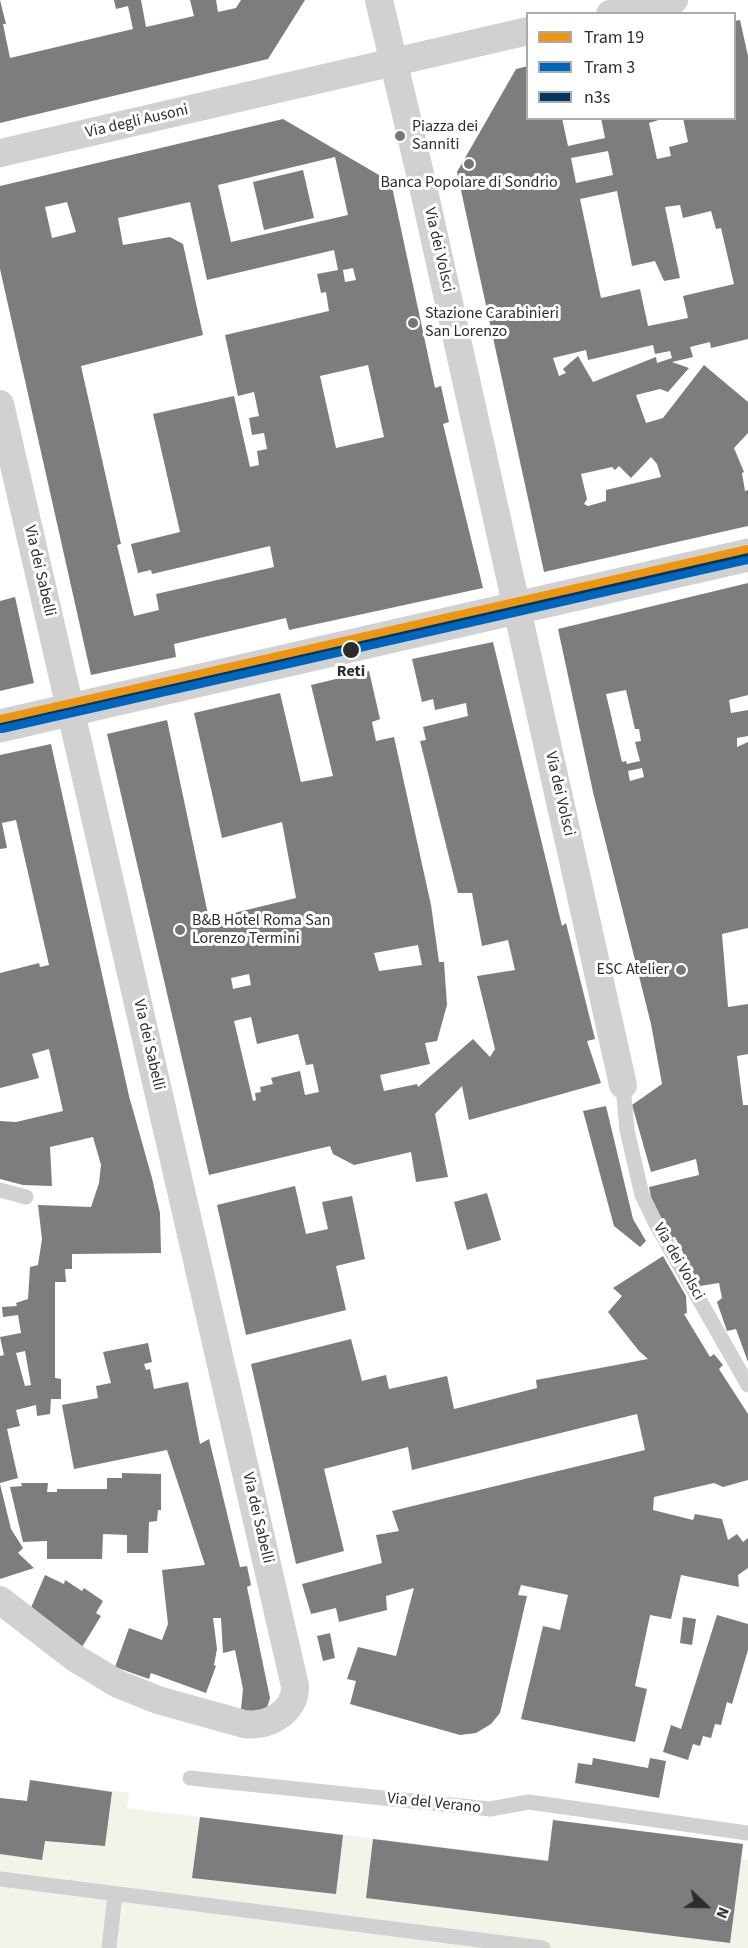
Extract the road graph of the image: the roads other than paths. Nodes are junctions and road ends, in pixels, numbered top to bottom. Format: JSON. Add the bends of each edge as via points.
{"nodes":[{"id":1,"x":379,"y":0,"type":"edge"},
{"id":2,"x":674,"y":0,"type":"edge"},
{"id":3,"x":619,"y":12,"type":"edge"},
{"id":4,"x":521,"y":32,"type":"edge"},
{"id":5,"x":393,"y":61,"type":"junction"},
{"id":6,"x":0,"y":153,"type":"edge"},
{"id":7,"x":0,"y":404,"type":"edge"},
{"id":8,"x":748,"y":555,"type":"edge"},
{"id":9,"x":518,"y":608,"type":"junction"},
{"id":10,"x":71,"y":710,"type":"junction"},
{"id":11,"x":0,"y":726,"type":"edge"},
{"id":12,"x":623,"y":1085,"type":"joint"},
{"id":13,"x":0,"y":1190,"type":"edge"},
{"id":14,"x":26,"y":1197,"type":"dead end"},
{"id":15,"x":748,"y":1385,"type":"edge"},
{"id":16,"x":0,"y":1600,"type":"edge"},
{"id":17,"x":190,"y":1778,"type":"dead end"},
{"id":18,"x":748,"y":1833,"type":"edge"},
{"id":19,"x":0,"y":1879,"type":"edge"},
{"id":20,"x":115,"y":1894,"type":"junction"},
{"id":21,"x":465,"y":1943,"type":"edge"},
{"id":22,"x":496,"y":1945,"type":"edge"},
{"id":23,"x":109,"y":1948,"type":"edge"},
{"id":24,"x":543,"y":1948,"type":"edge"}],
"edges":[{"from":1,"to":5,"type":"street"},
{"from":2,"to":3,"type":"street"},
{"from":4,"to":5,"type":"street"},
{"from":5,"to":6,"type":"street","name":"Via degli Ausoni"},
{"from":5,"to":9,"type":"street","name":"Via dei Volsci"},
{"from":7,"to":10,"type":"street","name":"Via dei Sabelli"},
{"from":8,"to":9,"type":"street"},
{"from":9,"to":10,"type":"street"},
{"from":9,"to":12,"type":"street","name":"Via dei Volsci"},
{"from":10,"to":11,"type":"street"},
{"from":10,"to":16,"type":"street","name":"Via dei Sabelli","via":[[296,1686],[293,1698],[276,1719],[257,1725],[244,1725],[158,1700],[96,1673]]},
{"from":12,"to":15,"type":"lane","name":"Via dei Volsci","via":[[627,1130],[642,1195]]},
{"from":13,"to":14,"type":"lane"},
{"from":17,"to":18,"type":"lane","name":"Via del Verano","via":[[490,1809],[529,1802]]},
{"from":19,"to":20,"type":"lane"},
{"from":20,"to":21,"type":"lane"},
{"from":20,"to":23,"type":"lane"},
{"from":21,"to":22,"type":"lane"},
{"from":22,"to":24,"type":"lane"}]}
